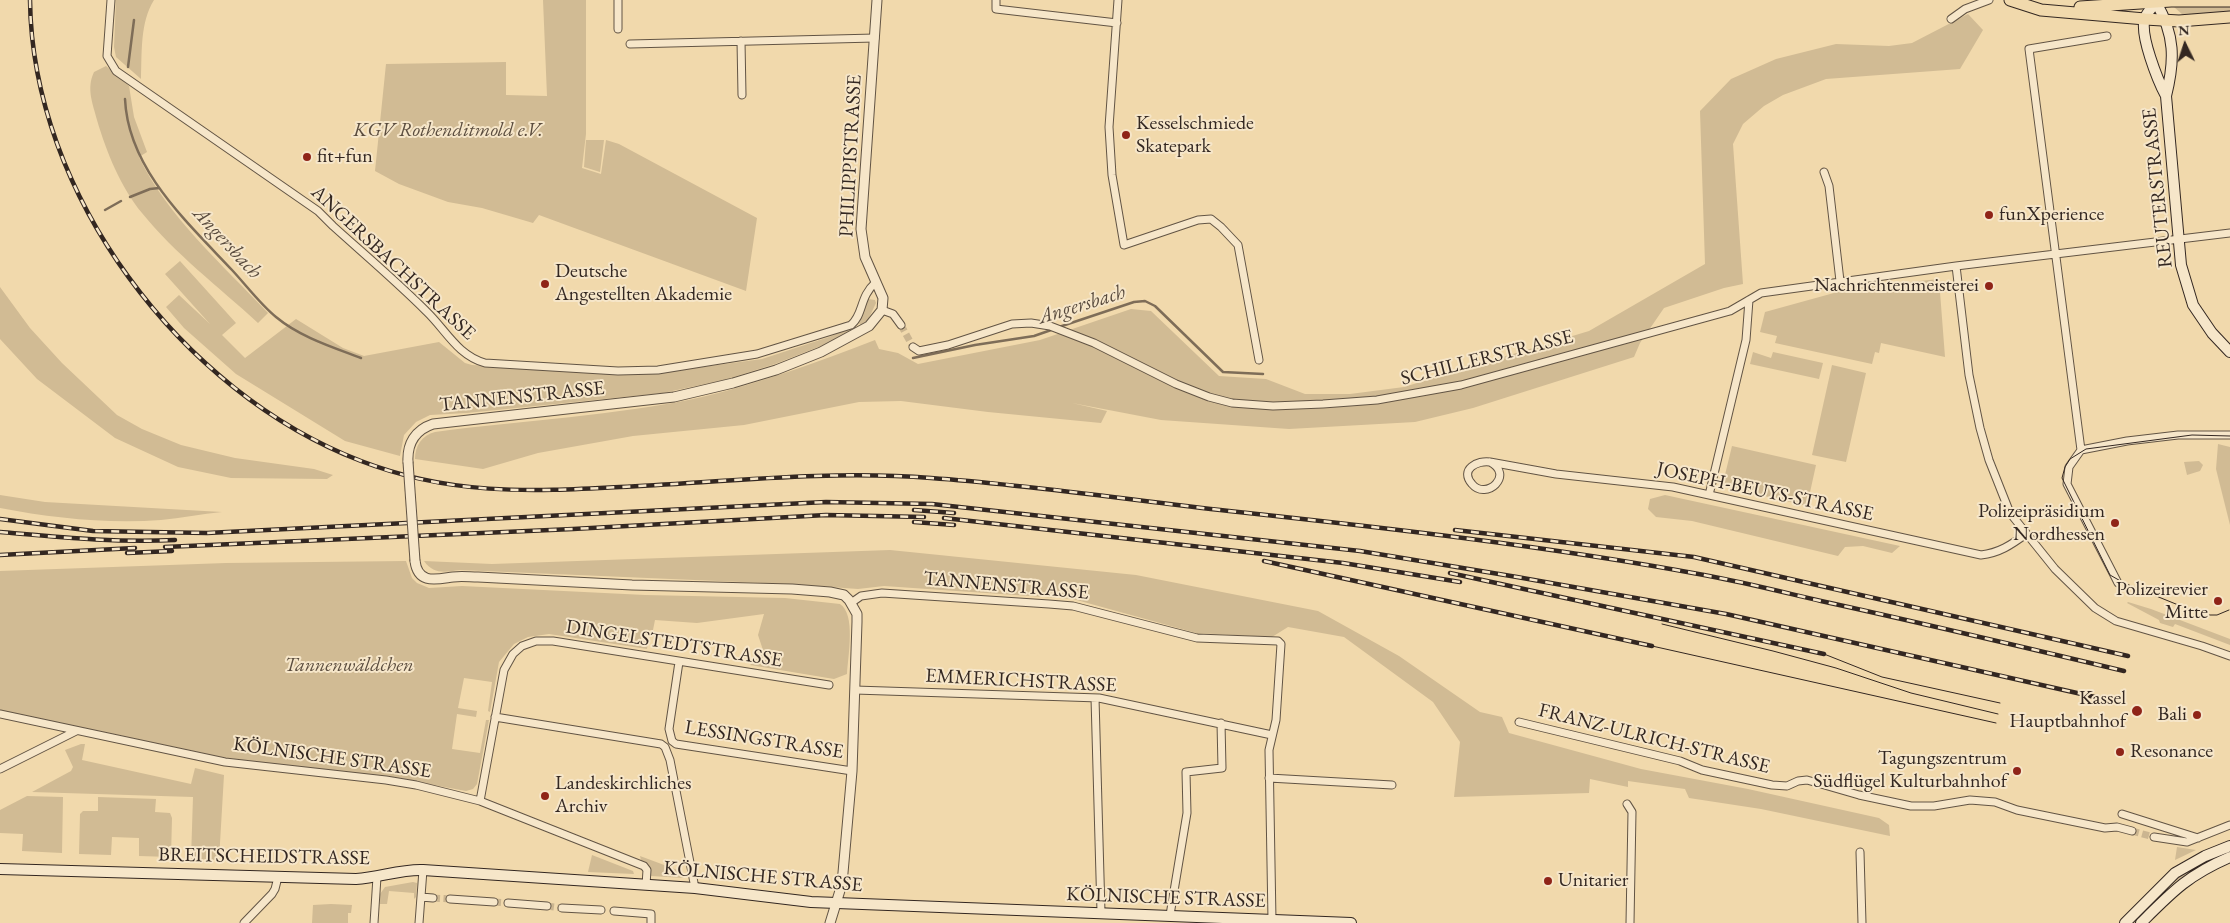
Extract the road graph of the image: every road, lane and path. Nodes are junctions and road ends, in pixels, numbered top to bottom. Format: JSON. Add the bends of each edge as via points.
{"nodes":[{"id":1,"x":112,"y":0,"type":"edge"},
{"id":2,"x":618,"y":0,"type":"edge"},
{"id":3,"x":877,"y":0,"type":"edge"},
{"id":4,"x":996,"y":0,"type":"edge"},
{"id":5,"x":1118,"y":0,"type":"edge"},
{"id":6,"x":1989,"y":0,"type":"edge"},
{"id":7,"x":2010,"y":0,"type":"edge"},
{"id":8,"x":2230,"y":1,"type":"edge"},
{"id":9,"x":2156,"y":2,"type":"junction"},
{"id":10,"x":2050,"y":10,"type":"junction"},
{"id":11,"x":2230,"y":17,"type":"edge"},
{"id":12,"x":1951,"y":19,"type":"dead end"},
{"id":13,"x":2145,"y":19,"type":"junction"},
{"id":14,"x":2167,"y":20,"type":"junction"},
{"id":15,"x":1116,"y":24,"type":"junction"},
{"id":16,"x":618,"y":29,"type":"dead end"},
{"id":17,"x":2107,"y":36,"type":"dead end"},
{"id":18,"x":875,"y":38,"type":"junction"},
{"id":19,"x":741,"y":41,"type":"junction"},
{"id":20,"x":630,"y":44,"type":"dead end"},
{"id":21,"x":742,"y":95,"type":"dead end"},
{"id":22,"x":2166,"y":96,"type":"junction"},
{"id":23,"x":1824,"y":172,"type":"dead end"},
{"id":24,"x":2230,"y":233,"type":"edge"},
{"id":25,"x":2177,"y":239,"type":"junction"},
{"id":26,"x":2056,"y":253,"type":"junction"},
{"id":27,"x":1956,"y":266,"type":"junction"},
{"id":28,"x":876,"y":282,"type":"junction"},
{"id":29,"x":1840,"y":282,"type":"junction"},
{"id":30,"x":1749,"y":300,"type":"junction"},
{"id":31,"x":882,"y":310,"type":"junction"},
{"id":32,"x":901,"y":324,"type":"tunnel mouth"},
{"id":33,"x":913,"y":347,"type":"dead end"},
{"id":34,"x":2230,"y":352,"type":"edge"},
{"id":35,"x":1259,"y":360,"type":"dead end"},
{"id":36,"x":2230,"y":435,"type":"edge"},
{"id":37,"x":2081,"y":450,"type":"junction"},
{"id":38,"x":1490,"y":462,"type":"junction"},
{"id":39,"x":1709,"y":495,"type":"junction"},
{"id":40,"x":2026,"y":534,"type":"junction"},
{"id":41,"x":2118,"y":583,"type":"dead end"},
{"id":42,"x":851,"y":603,"type":"junction"},
{"id":43,"x":2230,"y":656,"type":"edge"},
{"id":44,"x":679,"y":662,"type":"junction"},
{"id":45,"x":829,"y":686,"type":"dead end"},
{"id":46,"x":855,"y":690,"type":"junction"},
{"id":47,"x":1095,"y":698,"type":"junction"},
{"id":48,"x":0,"y":714,"type":"edge"},
{"id":49,"x":495,"y":717,"type":"junction"},
{"id":50,"x":1519,"y":722,"type":"dead end"},
{"id":51,"x":1221,"y":724,"type":"junction"},
{"id":52,"x":76,"y":731,"type":"junction"},
{"id":53,"x":1272,"y":735,"type":"junction"},
{"id":54,"x":0,"y":769,"type":"edge"},
{"id":55,"x":852,"y":771,"type":"junction"},
{"id":56,"x":1270,"y":778,"type":"junction"},
{"id":57,"x":1392,"y":785,"type":"dead end"},
{"id":58,"x":480,"y":801,"type":"junction"},
{"id":59,"x":1627,"y":804,"type":"dead end"},
{"id":60,"x":2122,"y":814,"type":"dead end"},
{"id":61,"x":2230,"y":825,"type":"edge"},
{"id":62,"x":2132,"y":831,"type":"tunnel mouth"},
{"id":63,"x":2154,"y":837,"type":"tunnel mouth"},
{"id":64,"x":2198,"y":838,"type":"junction"},
{"id":65,"x":2230,"y":846,"type":"edge"},
{"id":66,"x":1860,"y":852,"type":"dead end"},
{"id":67,"x":2230,"y":857,"type":"edge"},
{"id":68,"x":0,"y":869,"type":"edge"},
{"id":69,"x":423,"y":870,"type":"junction"},
{"id":70,"x":278,"y":877,"type":"junction"},
{"id":71,"x":377,"y":877,"type":"junction"},
{"id":72,"x":646,"y":885,"type":"junction"},
{"id":73,"x":696,"y":888,"type":"junction"},
{"id":74,"x":421,"y":897,"type":"junction"},
{"id":75,"x":433,"y":898,"type":"tunnel mouth"},
{"id":76,"x":450,"y":899,"type":"tunnel mouth"},
{"id":77,"x":494,"y":902,"type":"tunnel mouth"},
{"id":78,"x":837,"y":902,"type":"junction"},
{"id":79,"x":508,"y":904,"type":"tunnel mouth"},
{"id":80,"x":547,"y":906,"type":"tunnel mouth"},
{"id":81,"x":562,"y":908,"type":"tunnel mouth"},
{"id":82,"x":601,"y":910,"type":"dead end"},
{"id":83,"x":614,"y":911,"type":"dead end"},
{"id":84,"x":1102,"y":912,"type":"junction"},
{"id":85,"x":1170,"y":915,"type":"junction"},
{"id":86,"x":1140,"y":918,"type":"edge"},
{"id":87,"x":1272,"y":920,"type":"junction"},
{"id":88,"x":244,"y":923,"type":"edge"},
{"id":89,"x":374,"y":923,"type":"edge"},
{"id":90,"x":419,"y":923,"type":"edge"},
{"id":91,"x":651,"y":923,"type":"edge"},
{"id":92,"x":830,"y":923,"type":"edge"},
{"id":93,"x":1350,"y":923,"type":"edge"},
{"id":94,"x":1630,"y":923,"type":"edge"},
{"id":95,"x":1862,"y":923,"type":"edge"},
{"id":96,"x":2126,"y":923,"type":"edge"},
{"id":97,"x":2141,"y":923,"type":"edge"}],
"edges":[{"from":1,"to":28,"type":"street","name":"ANGERSBACHSTRASSE","via":[[107,56],[116,71],[318,211],[428,312],[450,340],[475,360],[618,371],[648,370],[757,354],[851,325],[857,319],[863,297]]},
{"from":2,"to":16,"type":"street"},
{"from":3,"to":18,"type":"street","name":"PHILIPPISTRASSE"},
{"from":4,"to":15,"type":"street","via":[[996,9]]},
{"from":5,"to":15,"type":"street"},
{"from":6,"to":12,"type":"street"},
{"from":7,"to":10,"type":"main road"},
{"from":8,"to":9,"type":"main road"},
{"from":9,"to":10,"type":"main road"},
{"from":9,"to":13,"type":"main road"},
{"from":9,"to":14,"type":"main road","name":"REUTERSTRASSE"},
{"from":10,"to":13,"type":"main road"},
{"from":11,"to":14,"type":"main road"},
{"from":13,"to":14,"type":"main road"},
{"from":13,"to":22,"type":"main road","name":"REUTERSTRASSE","via":[[2154,73]]},
{"from":14,"to":22,"type":"main road","name":"REUTERSTRASSE","via":[[2172,71]]},
{"from":15,"to":35,"type":"street","via":[[1109,127],[1112,175],[1124,245],[1198,220],[1211,219],[1221,227],[1238,245]]},
{"from":17,"to":26,"type":"street","via":[[2029,49]]},
{"from":18,"to":19,"type":"street"},
{"from":18,"to":28,"type":"street","name":"PHILIPPISTRASSE","via":[[861,229],[865,257]]},
{"from":19,"to":20,"type":"street"},
{"from":19,"to":21,"type":"street"},
{"from":22,"to":25,"type":"main road","name":"REUTERSTRASSE"},
{"from":23,"to":29,"type":"street","via":[[1829,186]]},
{"from":24,"to":25,"type":"street","name":"SCHILLERSTRASSE"},
{"from":25,"to":26,"type":"street","name":"SCHILLERSTRASSE"},
{"from":25,"to":34,"type":"main road","name":"REUTERSTRASSE","via":[[2180,265],[2193,305]]},
{"from":26,"to":27,"type":"street","name":"SCHILLERSTRASSE"},
{"from":26,"to":37,"type":"street"},
{"from":27,"to":29,"type":"street","name":"SCHILLERSTRASSE"},
{"from":27,"to":40,"type":"street","via":[[1969,375],[1980,428],[2006,505]]},
{"from":28,"to":31,"type":"street","name":"PHILIPPISTRASSE","via":[[883,298]]},
{"from":29,"to":30,"type":"street","name":"SCHILLERSTRASSE","via":[[1761,293]]},
{"from":30,"to":33,"type":"street","name":"SCHILLERSTRASSE","via":[[1730,311],[1461,385],[1377,400],[1323,404],[1273,406],[1209,398],[1078,337],[1050,326],[1031,323],[1012,324],[919,351]]},
{"from":30,"to":39,"type":"street","via":[[1746,340]]},
{"from":31,"to":32,"type":"street","via":[[893,314]]},
{"from":31,"to":42,"type":"street","name":"TANNENSTRASSE","bridge":true,"via":[[874,322],[848,339],[776,370],[733,383],[666,398],[433,424],[421,430],[408,448],[416,568],[421,574],[436,580],[454,576],[792,589],[844,595]]},
{"from":36,"to":37,"type":"street","via":[[2178,435]]},
{"from":37,"to":41,"type":"street","via":[[2069,467],[2067,484]]},
{"from":38,"to":38,"type":"street","via":[[1479,461],[1472,466],[1469,477],[1474,486],[1491,488],[1497,484],[1499,470]]},
{"from":38,"to":39,"type":"street","name":"JOSEPH-BEUYS-STRASSE"},
{"from":39,"to":40,"type":"street","name":"JOSEPH-BEUYS-STRASSE","via":[[1981,555],[1994,554]]},
{"from":40,"to":43,"type":"street","via":[[2055,569],[2102,614]]},
{"from":42,"to":46,"type":"street","via":[[857,614]]},
{"from":42,"to":53,"type":"street","name":"TANNENSTRASSE","via":[[861,596],[882,593],[1074,606],[1197,638],[1278,641],[1282,644],[1279,712]]},
{"from":44,"to":45,"type":"street","name":"DINGELSTEDTSTRASSE"},
{"from":44,"to":49,"type":"street","name":"DINGELSTEDTSTRASSE","via":[[542,640],[528,643],[516,650],[504,670]]},
{"from":44,"to":55,"type":"street","name":"LESSINGSTRASSE","via":[[669,728],[672,741]]},
{"from":46,"to":47,"type":"street","name":"EMMERICHSTRASSE"},
{"from":46,"to":55,"type":"street"},
{"from":47,"to":51,"type":"street","name":"EMMERICHSTRASSE"},
{"from":47,"to":84,"type":"street"},
{"from":48,"to":52,"type":"street","name":"KÖLNISCHE STRASSE"},
{"from":49,"to":58,"type":"street"},
{"from":49,"to":73,"type":"street","name":"LESSINGSTRASSE","via":[[665,747]]},
{"from":50,"to":62,"type":"street","name":"FRANZ-ULRICH-STRASSE","via":[[1772,785],[1787,786],[1807,780],[1912,806],[1970,800],[1995,802],[2017,810]]},
{"from":51,"to":53,"type":"street","name":"EMMERICHSTRASSE"},
{"from":51,"to":85,"type":"street","via":[[1222,768],[1186,772],[1187,813]]},
{"from":52,"to":54,"type":"street"},
{"from":52,"to":58,"type":"street","name":"KÖLNISCHE STRASSE","via":[[225,762],[386,780]]},
{"from":53,"to":56,"type":"street"},
{"from":55,"to":78,"type":"street","via":[[842,889]]},
{"from":56,"to":57,"type":"street"},
{"from":56,"to":87,"type":"street"},
{"from":58,"to":72,"type":"street","name":"KÖLNISCHE STRASSE","via":[[644,866],[647,870]]},
{"from":59,"to":94,"type":"street","via":[[1632,812]]},
{"from":60,"to":64,"type":"street"},
{"from":61,"to":64,"type":"street"},
{"from":63,"to":64,"type":"street","via":[[2187,842]]},
{"from":65,"to":96,"type":"main road","via":[[2175,874]]},
{"from":66,"to":95,"type":"street"},
{"from":67,"to":97,"type":"main road","via":[[2183,882]]},
{"from":68,"to":70,"type":"main road","name":"BREITSCHEIDSTRASSE"},
{"from":69,"to":71,"type":"main road","name":"BREITSCHEIDSTRASSE","via":[[399,871]]},
{"from":69,"to":72,"type":"main road","name":"BREITSCHEIDSTRASSE"},
{"from":69,"to":74,"type":"street"},
{"from":70,"to":71,"type":"main road","name":"BREITSCHEIDSTRASSE"},
{"from":70,"to":88,"type":"street","via":[[272,894]]},
{"from":71,"to":89,"type":"street"},
{"from":72,"to":73,"type":"main road","name":"KÖLNISCHE STRASSE"},
{"from":73,"to":78,"type":"main road","name":"KÖLNISCHE STRASSE","via":[[811,902]]},
{"from":74,"to":75,"type":"street"},
{"from":74,"to":90,"type":"street"},
{"from":76,"to":77,"type":"street"},
{"from":78,"to":84,"type":"main road","name":"KÖLNISCHE STRASSE"},
{"from":78,"to":92,"type":"street"},
{"from":79,"to":80,"type":"street"},
{"from":81,"to":82,"type":"street"},
{"from":83,"to":91,"type":"street","via":[[651,914]]},
{"from":84,"to":86,"type":"main road","name":"KÖLNISCHE STRASSE"},
{"from":85,"to":86,"type":"main road","name":"KÖLNISCHE STRASSE"},
{"from":85,"to":87,"type":"main road","name":"KÖLNISCHE STRASSE"},
{"from":87,"to":93,"type":"main road","name":"KÖLNISCHE STRASSE"}]}
